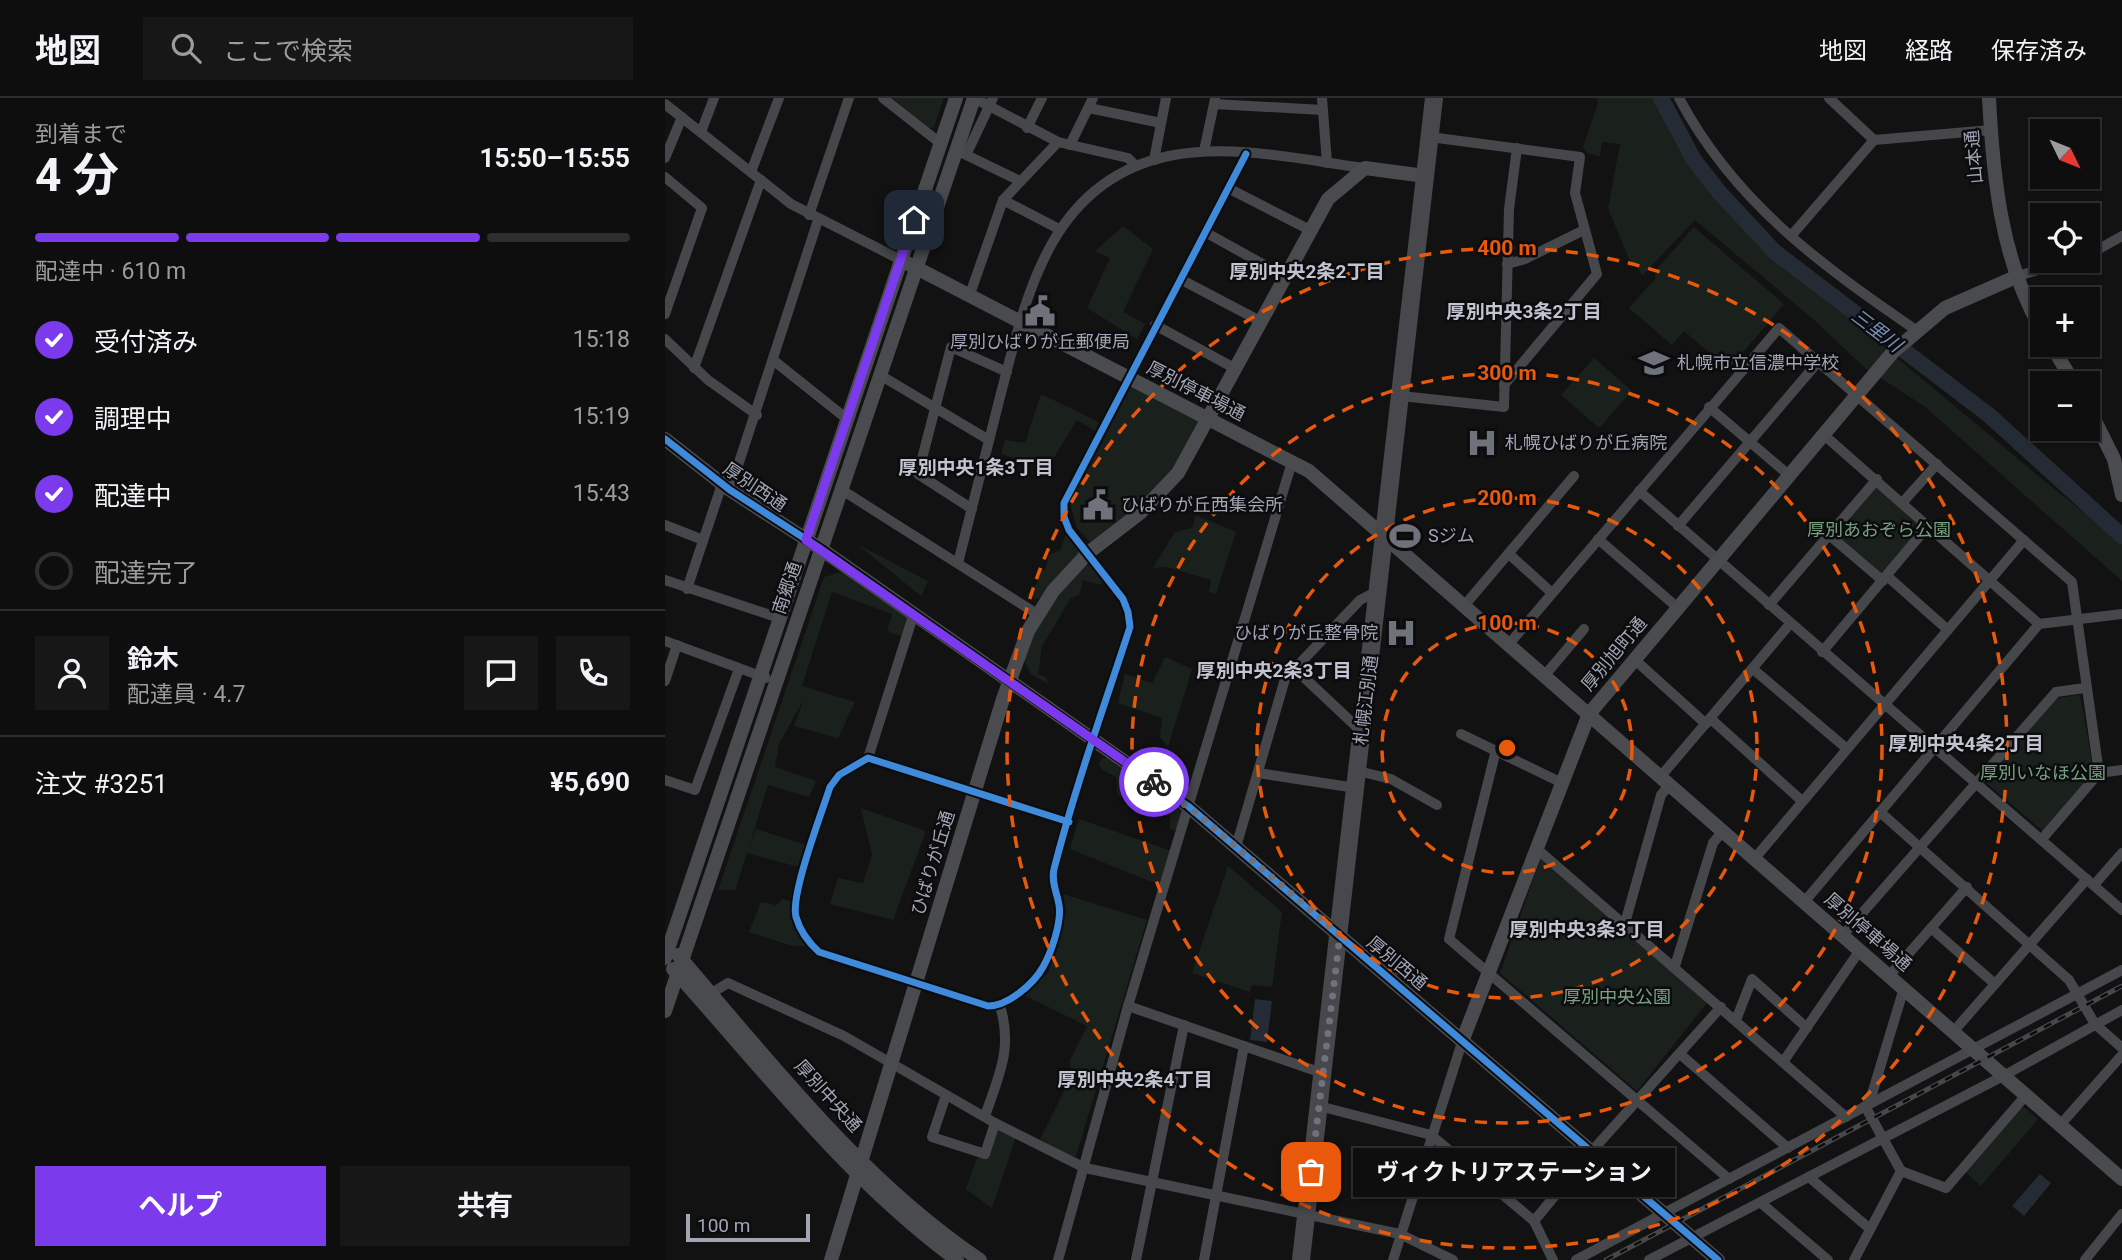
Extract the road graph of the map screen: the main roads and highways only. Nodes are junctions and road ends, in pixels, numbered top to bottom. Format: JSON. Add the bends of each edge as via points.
{"nodes":[{"id":1,"x":1434,"y":98,"type":"edge"},
{"id":2,"x":1301,"y":1260,"type":"edge"}],
"edges":[{"from":1,"to":2,"type":"highway","name":"札幌江別通"}]}
